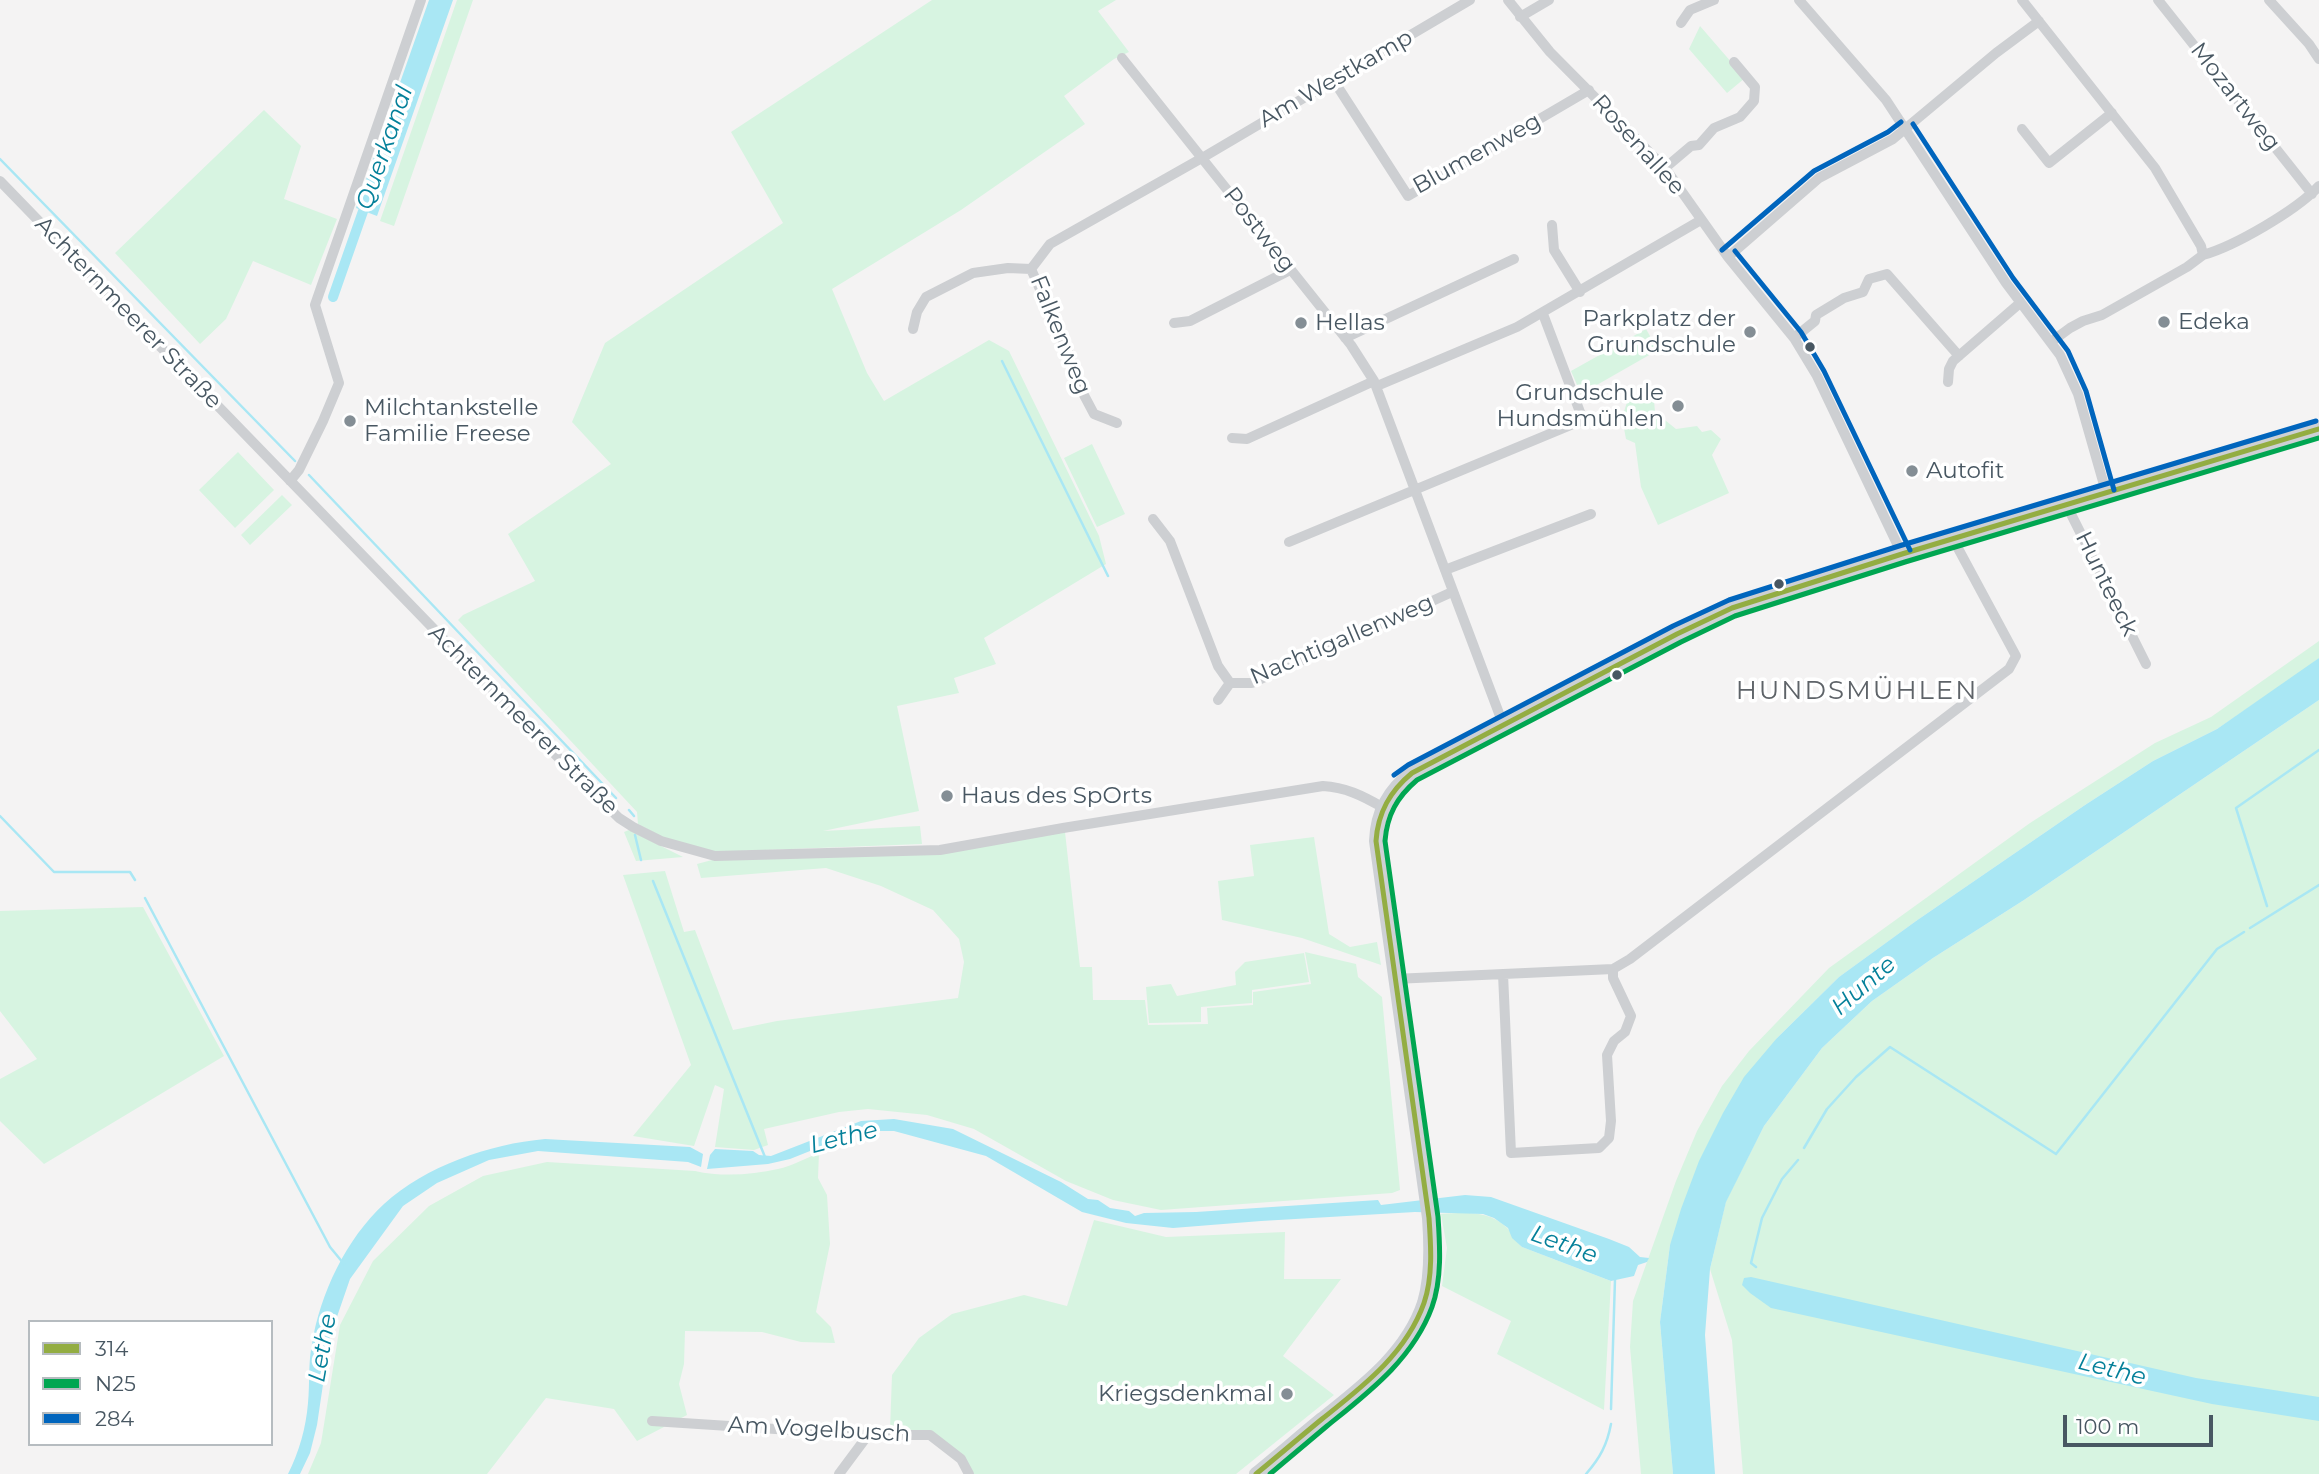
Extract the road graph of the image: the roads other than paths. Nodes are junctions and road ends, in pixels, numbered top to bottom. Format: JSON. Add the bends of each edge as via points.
{"nodes":[{"id":1,"x":421,"y":0,"type":"edge"},
{"id":2,"x":1470,"y":0,"type":"edge"},
{"id":3,"x":1508,"y":0,"type":"edge"},
{"id":4,"x":1549,"y":0,"type":"edge"},
{"id":5,"x":1714,"y":0,"type":"edge"},
{"id":6,"x":1800,"y":0,"type":"edge"},
{"id":7,"x":2022,"y":0,"type":"edge"},
{"id":8,"x":2158,"y":0,"type":"edge"},
{"id":9,"x":2269,"y":0,"type":"edge"},
{"id":10,"x":1520,"y":17,"type":"junction"},
{"id":11,"x":2039,"y":21,"type":"junction"},
{"id":12,"x":1681,"y":23,"type":"dead end"},
{"id":13,"x":1122,"y":58,"type":"dead end"},
{"id":14,"x":2319,"y":59,"type":"edge"},
{"id":15,"x":1734,"y":62,"type":"dead end"},
{"id":16,"x":1334,"y":81,"type":"junction"},
{"id":17,"x":1589,"y":90,"type":"junction"},
{"id":18,"x":2112,"y":113,"type":"junction"},
{"id":19,"x":1906,"y":129,"type":"junction"},
{"id":20,"x":2022,"y":129,"type":"dead end"},
{"id":21,"x":1202,"y":158,"type":"junction"},
{"id":22,"x":1665,"y":168,"type":"junction"},
{"id":23,"x":0,"y":181,"type":"edge"},
{"id":24,"x":2315,"y":190,"type":"edge"},
{"id":25,"x":1701,"y":220,"type":"junction"},
{"id":26,"x":1552,"y":225,"type":"dead end"},
{"id":27,"x":2203,"y":254,"type":"junction"},
{"id":28,"x":1728,"y":257,"type":"junction"},
{"id":29,"x":1514,"y":259,"type":"dead end"},
{"id":30,"x":1031,"y":269,"type":"junction"},
{"id":31,"x":1290,"y":270,"type":"junction"},
{"id":32,"x":1580,"y":292,"type":"junction"},
{"id":33,"x":2020,"y":303,"type":"junction"},
{"id":34,"x":1542,"y":314,"type":"junction"},
{"id":35,"x":1174,"y":323,"type":"dead end"},
{"id":36,"x":913,"y":329,"type":"dead end"},
{"id":37,"x":1345,"y":338,"type":"junction"},
{"id":38,"x":1794,"y":338,"type":"junction"},
{"id":39,"x":2051,"y":342,"type":"junction"},
{"id":40,"x":1959,"y":356,"type":"junction"},
{"id":41,"x":1948,"y":382,"type":"dead end"},
{"id":42,"x":1376,"y":384,"type":"junction"},
{"id":43,"x":1117,"y":423,"type":"dead end"},
{"id":44,"x":2319,"y":429,"type":"edge"},
{"id":45,"x":1232,"y":438,"type":"dead end"},
{"id":46,"x":289,"y":481,"type":"junction"},
{"id":47,"x":1415,"y":491,"type":"junction"},
{"id":48,"x":2106,"y":492,"type":"junction"},
{"id":49,"x":2066,"y":504,"type":"junction"},
{"id":50,"x":1591,"y":514,"type":"dead end"},
{"id":51,"x":1153,"y":519,"type":"dead end"},
{"id":52,"x":1952,"y":539,"type":"junction"},
{"id":53,"x":1289,"y":542,"type":"dead end"},
{"id":54,"x":1902,"y":554,"type":"junction"},
{"id":55,"x":1445,"y":570,"type":"junction"},
{"id":56,"x":1452,"y":592,"type":"junction"},
{"id":57,"x":2146,"y":664,"type":"dead end"},
{"id":58,"x":1230,"y":683,"type":"junction"},
{"id":59,"x":1218,"y":700,"type":"dead end"},
{"id":60,"x":1503,"y":724,"type":"junction"},
{"id":61,"x":1382,"y":807,"type":"junction"},
{"id":62,"x":1613,"y":969,"type":"junction"},
{"id":63,"x":1503,"y":974,"type":"junction"},
{"id":64,"x":1394,"y":979,"type":"junction"},
{"id":65,"x":652,"y":1421,"type":"dead end"},
{"id":66,"x":868,"y":1434,"type":"junction"},
{"id":67,"x":839,"y":1474,"type":"edge"},
{"id":68,"x":969,"y":1474,"type":"edge"},
{"id":69,"x":1256,"y":1474,"type":"edge"}],
"edges":[{"from":1,"to":46,"type":"street","via":[[316,305],[339,383],[299,470]]},
{"from":2,"to":16,"type":"street","name":"Am Westkamp"},
{"from":3,"to":10,"type":"street","name":"Rosenallee"},
{"from":4,"to":10,"type":"street"},
{"from":5,"to":12,"type":"street","via":[[1690,9]]},
{"from":6,"to":19,"type":"street"},
{"from":7,"to":11,"type":"street"},
{"from":8,"to":24,"type":"street","name":"Mozartweg"},
{"from":9,"to":14,"type":"street"},
{"from":10,"to":17,"type":"street","name":"Rosenallee"},
{"from":11,"to":18,"type":"street"},
{"from":11,"to":19,"type":"street"},
{"from":13,"to":21,"type":"street","name":"Postweg"},
{"from":15,"to":22,"type":"street","via":[[1755,88],[1754,101],[1740,117],[1714,128],[1699,145]]},
{"from":16,"to":17,"type":"street","name":"Blumenweg","via":[[1408,196]]},
{"from":16,"to":21,"type":"street","name":"Am Westkamp"},
{"from":17,"to":22,"type":"street","name":"Rosenallee"},
{"from":18,"to":20,"type":"street","via":[[2049,163]]},
{"from":18,"to":27,"type":"street","via":[[2155,168]]},
{"from":19,"to":28,"type":"street","via":[[1819,178]]},
{"from":19,"to":33,"type":"street"},
{"from":21,"to":30,"type":"street","name":"Falkenweg","via":[[1050,244]]},
{"from":21,"to":31,"type":"street","name":"Postweg"},
{"from":22,"to":25,"type":"street","name":"Rosenallee"},
{"from":23,"to":46,"type":"street","name":"Achternmeerer Straße"},
{"from":24,"to":27,"type":"street","via":[[2260,227]]},
{"from":25,"to":28,"type":"street","name":"Rosenallee"},
{"from":25,"to":32,"type":"street"},
{"from":26,"to":32,"type":"street","via":[[1554,250]]},
{"from":27,"to":39,"type":"street"},
{"from":28,"to":38,"type":"street","name":"Rosenallee"},
{"from":29,"to":37,"type":"street"},
{"from":30,"to":36,"type":"street","via":[[972,273],[926,297]]},
{"from":30,"to":43,"type":"street","name":"Falkenweg","via":[[1094,414]]},
{"from":31,"to":35,"type":"street","via":[[1190,321]]},
{"from":31,"to":37,"type":"street","name":"Postweg"},
{"from":32,"to":34,"type":"street"},
{"from":33,"to":39,"type":"street"},
{"from":33,"to":40,"type":"street"},
{"from":34,"to":42,"type":"street"},
{"from":34,"to":47,"type":"street","via":[[1583,420]]},
{"from":37,"to":42,"type":"street","name":"Postweg"},
{"from":38,"to":40,"type":"street","via":[[1825,308],[1863,292],[1869,279],[1886,274]]},
{"from":38,"to":54,"type":"street","name":"Rosenallee","via":[[1817,376]]},
{"from":39,"to":48,"type":"street","via":[[2078,394]]},
{"from":40,"to":41,"type":"street","via":[[1949,369]]},
{"from":42,"to":45,"type":"street","via":[[1247,439]]},
{"from":42,"to":47,"type":"street","name":"Postweg"},
{"from":44,"to":48,"type":"street"},
{"from":46,"to":61,"type":"street","name":"Achternmeerer Straße","via":[[619,818],[661,841],[703,854],[940,850],[1323,786],[1360,795]]},
{"from":47,"to":53,"type":"street"},
{"from":47,"to":55,"type":"street","name":"Postweg"},
{"from":48,"to":49,"type":"street"},
{"from":49,"to":52,"type":"street"},
{"from":49,"to":57,"type":"street","name":"Hunteeck"},
{"from":50,"to":55,"type":"street"},
{"from":51,"to":58,"type":"street","name":"Nachtigallenweg","via":[[1170,541],[1218,666]]},
{"from":52,"to":54,"type":"street"},
{"from":52,"to":62,"type":"street","via":[[2016,656],[2009,669]]},
{"from":54,"to":60,"type":"street","via":[[1732,608]]},
{"from":55,"to":56,"type":"street","name":"Postweg"},
{"from":56,"to":58,"type":"street","name":"Nachtigallenweg","via":[[1252,683]]},
{"from":56,"to":60,"type":"street","name":"Postweg"},
{"from":58,"to":59,"type":"street","name":"Nachtigallenweg"},
{"from":60,"to":61,"type":"street","via":[[1412,773],[1399,782]]},
{"from":61,"to":64,"type":"street","via":[[1376,841]]},
{"from":62,"to":63,"type":"street"},
{"from":62,"to":63,"type":"street","via":[[1631,1016],[1607,1055],[1609,1138],[1600,1148],[1511,1153]]},
{"from":63,"to":64,"type":"street"},
{"from":64,"to":69,"type":"street","via":[[1429,1218],[1430,1264],[1424,1302],[1405,1341],[1382,1368]]},
{"from":65,"to":66,"type":"street","name":"Am Vogelbusch"},
{"from":66,"to":67,"type":"street"},
{"from":66,"to":68,"type":"street","name":"Am Vogelbusch","via":[[930,1435],[961,1459]]}]}
